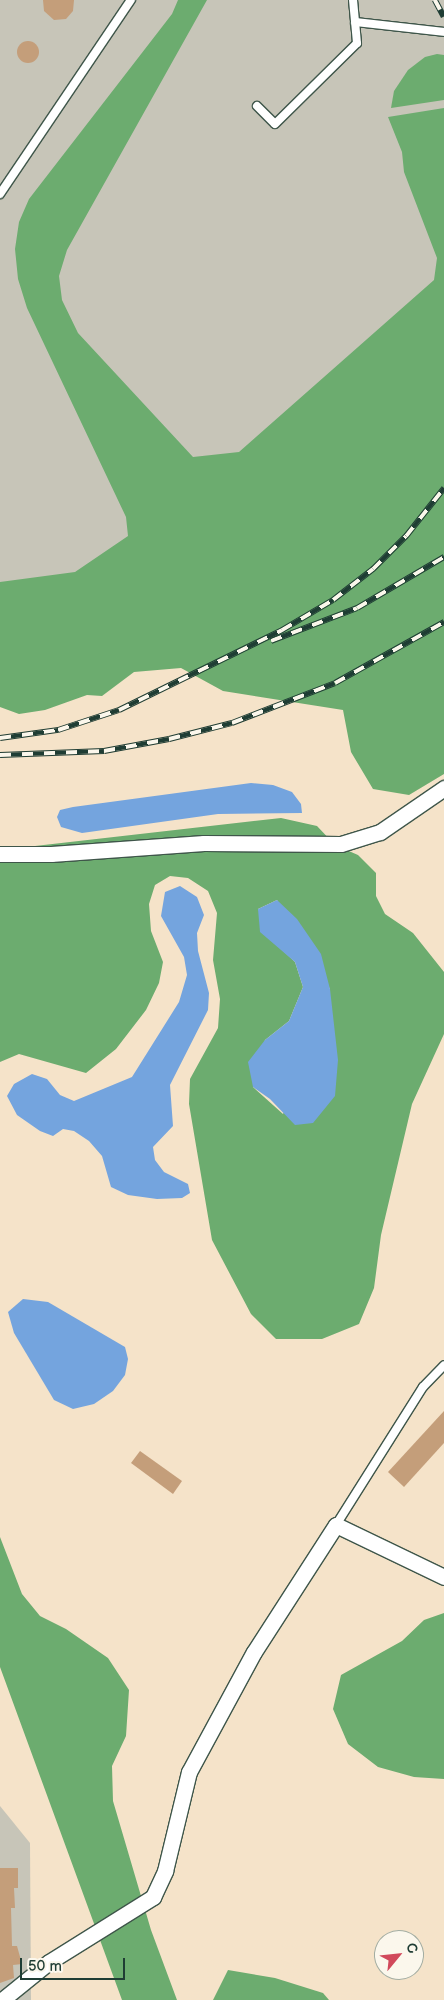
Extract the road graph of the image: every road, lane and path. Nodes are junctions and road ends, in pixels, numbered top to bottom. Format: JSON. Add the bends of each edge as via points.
{"nodes":[{"id":1,"x":131,"y":0,"type":"edge"},
{"id":2,"x":353,"y":0,"type":"edge"},
{"id":3,"x":356,"y":22,"type":"junction"},
{"id":4,"x":444,"y":32,"type":"edge"},
{"id":5,"x":257,"y":106,"type":"dead end"},
{"id":6,"x":0,"y":194,"type":"edge"},
{"id":7,"x":444,"y":788,"type":"edge"},
{"id":8,"x":0,"y":854,"type":"edge"},
{"id":9,"x":444,"y":1365,"type":"edge"},
{"id":10,"x":336,"y":1525,"type":"junction"},
{"id":11,"x":444,"y":1577,"type":"edge"},
{"id":12,"x":2,"y":2000,"type":"edge"}],
"edges":[{"from":1,"to":6,"type":"lane"},
{"from":2,"to":3,"type":"lane"},
{"from":3,"to":4,"type":"lane"},
{"from":3,"to":5,"type":"lane","via":[[357,43],[275,124]]},
{"from":7,"to":8,"type":"street","via":[[380,832],[342,844],[204,843],[51,854]]},
{"from":9,"to":10,"type":"lane","via":[[423,1387]]},
{"from":10,"to":11,"type":"street"},
{"from":10,"to":12,"type":"street","via":[[254,1652],[189,1772],[165,1871],[154,1897],[49,1962]]}]}
